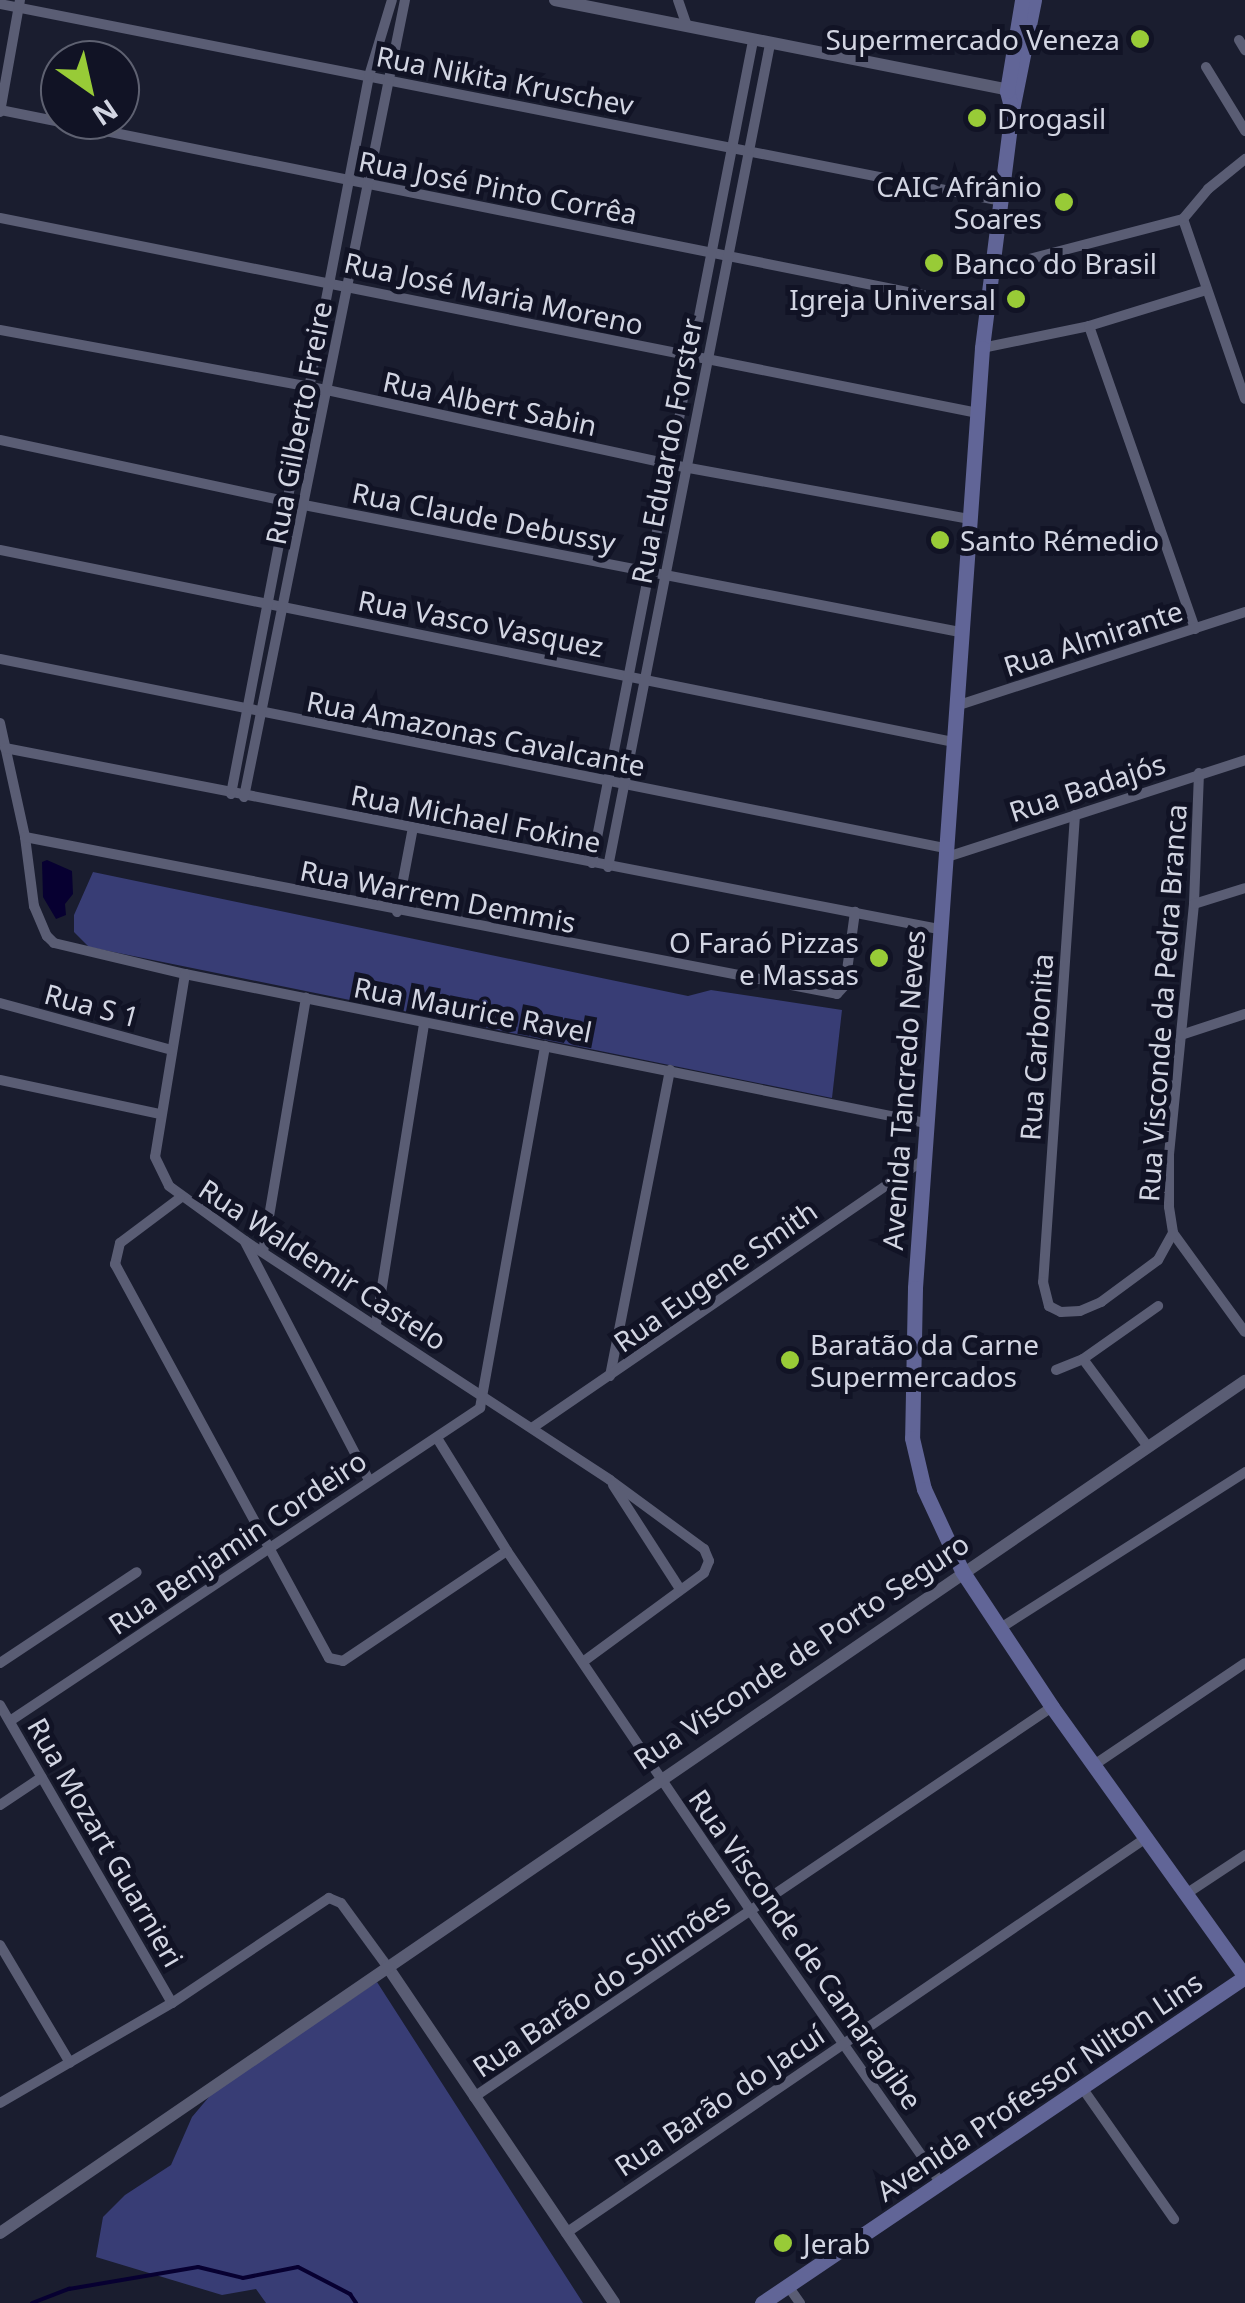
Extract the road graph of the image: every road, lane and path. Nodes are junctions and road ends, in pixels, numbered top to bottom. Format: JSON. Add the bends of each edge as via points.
{"nodes":[{"id":1,"x":392,"y":0,"type":"edge"},
{"id":2,"x":405,"y":0,"type":"edge"},
{"id":3,"x":556,"y":0,"type":"edge"},
{"id":4,"x":678,"y":0,"type":"edge"},
{"id":5,"x":1022,"y":0,"type":"edge"},
{"id":6,"x":1034,"y":0,"type":"edge"},
{"id":7,"x":0,"y":4,"type":"edge"},
{"id":8,"x":19,"y":4,"type":"edge"},
{"id":9,"x":687,"y":26,"type":"junction"},
{"id":10,"x":753,"y":41,"type":"junction"},
{"id":11,"x":770,"y":44,"type":"junction"},
{"id":12,"x":1206,"y":67,"type":"dead end"},
{"id":13,"x":369,"y":76,"type":"junction"},
{"id":14,"x":386,"y":79,"type":"junction"},
{"id":15,"x":1013,"y":91,"type":"junction"},
{"id":16,"x":0,"y":111,"type":"edge"},
{"id":17,"x":1245,"y":131,"type":"edge"},
{"id":18,"x":732,"y":148,"type":"junction"},
{"id":19,"x":747,"y":152,"type":"junction"},
{"id":20,"x":1245,"y":159,"type":"edge"},
{"id":21,"x":350,"y":181,"type":"junction"},
{"id":22,"x":368,"y":185,"type":"junction"},
{"id":23,"x":1001,"y":201,"type":"junction"},
{"id":24,"x":0,"y":218,"type":"edge"},
{"id":25,"x":1183,"y":220,"type":"junction"},
{"id":26,"x":710,"y":253,"type":"junction"},
{"id":27,"x":728,"y":257,"type":"junction"},
{"id":28,"x":991,"y":269,"type":"junction"},
{"id":29,"x":332,"y":282,"type":"junction"},
{"id":30,"x":348,"y":285,"type":"junction"},
{"id":31,"x":1206,"y":290,"type":"junction"},
{"id":32,"x":986,"y":308,"type":"junction"},
{"id":33,"x":1088,"y":326,"type":"junction"},
{"id":34,"x":0,"y":330,"type":"edge"},
{"id":35,"x":982,"y":348,"type":"junction"},
{"id":36,"x":689,"y":356,"type":"junction"},
{"id":37,"x":707,"y":360,"type":"junction"},
{"id":38,"x":311,"y":387,"type":"junction"},
{"id":39,"x":327,"y":390,"type":"junction"},
{"id":40,"x":1245,"y":398,"type":"edge"},
{"id":41,"x":978,"y":413,"type":"junction"},
{"id":42,"x":0,"y":440,"type":"edge"},
{"id":43,"x":670,"y":465,"type":"junction"},
{"id":44,"x":688,"y":468,"type":"junction"},
{"id":45,"x":288,"y":502,"type":"junction"},
{"id":46,"x":304,"y":505,"type":"junction"},
{"id":47,"x":972,"y":519,"type":"junction"},
{"id":48,"x":0,"y":550,"type":"edge"},
{"id":49,"x":648,"y":572,"type":"junction"},
{"id":50,"x":663,"y":575,"type":"junction"},
{"id":51,"x":270,"y":605,"type":"junction"},
{"id":52,"x":284,"y":607,"type":"junction"},
{"id":53,"x":1245,"y":612,"type":"edge"},
{"id":54,"x":1194,"y":628,"type":"junction"},
{"id":55,"x":960,"y":632,"type":"junction"},
{"id":56,"x":0,"y":660,"type":"edge"},
{"id":57,"x":628,"y":676,"type":"junction"},
{"id":58,"x":645,"y":680,"type":"junction"},
{"id":59,"x":956,"y":706,"type":"junction"},
{"id":60,"x":250,"y":712,"type":"junction"},
{"id":61,"x":262,"y":714,"type":"junction"},
{"id":62,"x":0,"y":723,"type":"edge"},
{"id":63,"x":952,"y":742,"type":"junction"},
{"id":64,"x":5,"y":748,"type":"junction"},
{"id":65,"x":1245,"y":760,"type":"edge"},
{"id":66,"x":1199,"y":773,"type":"junction"},
{"id":67,"x":604,"y":780,"type":"junction"},
{"id":68,"x":622,"y":784,"type":"junction"},
{"id":69,"x":231,"y":794,"type":"junction"},
{"id":70,"x":244,"y":796,"type":"junction"},
{"id":71,"x":1075,"y":814,"type":"junction"},
{"id":72,"x":413,"y":827,"type":"junction"},
{"id":73,"x":25,"y":838,"type":"junction"},
{"id":74,"x":944,"y":853,"type":"junction"},
{"id":75,"x":592,"y":864,"type":"junction"},
{"id":76,"x":608,"y":867,"type":"junction"},
{"id":77,"x":1245,"y":888,"type":"edge"},
{"id":78,"x":1194,"y":904,"type":"junction"},
{"id":79,"x":397,"y":912,"type":"junction"},
{"id":80,"x":855,"y":912,"type":"junction"},
{"id":81,"x":938,"y":928,"type":"junction"},
{"id":82,"x":185,"y":974,"type":"junction"},
{"id":83,"x":306,"y":998,"type":"junction"},
{"id":84,"x":0,"y":1003,"type":"edge"},
{"id":85,"x":1245,"y":1014,"type":"edge"},
{"id":86,"x":424,"y":1022,"type":"junction"},
{"id":87,"x":1180,"y":1035,"type":"junction"},
{"id":88,"x":545,"y":1046,"type":"junction"},
{"id":89,"x":172,"y":1050,"type":"junction"},
{"id":90,"x":670,"y":1070,"type":"junction"},
{"id":91,"x":0,"y":1080,"type":"edge"},
{"id":92,"x":160,"y":1114,"type":"junction"},
{"id":93,"x":926,"y":1123,"type":"junction"},
{"id":94,"x":924,"y":1160,"type":"junction"},
{"id":95,"x":180,"y":1198,"type":"junction"},
{"id":96,"x":1174,"y":1233,"type":"junction"},
{"id":97,"x":245,"y":1242,"type":"junction"},
{"id":98,"x":264,"y":1252,"type":"junction"},
{"id":99,"x":1158,"y":1306,"type":"dead end"},
{"id":100,"x":376,"y":1324,"type":"junction"},
{"id":101,"x":1245,"y":1332,"type":"edge"},
{"id":102,"x":1084,"y":1359,"type":"junction"},
{"id":103,"x":1056,"y":1370,"type":"dead end"},
{"id":104,"x":610,"y":1376,"type":"junction"},
{"id":105,"x":1245,"y":1380,"type":"edge"},
{"id":106,"x":485,"y":1398,"type":"junction"},
{"id":107,"x":532,"y":1428,"type":"junction"},
{"id":108,"x":437,"y":1438,"type":"junction"},
{"id":109,"x":1148,"y":1447,"type":"junction"},
{"id":110,"x":1245,"y":1472,"type":"edge"},
{"id":111,"x":369,"y":1480,"type":"junction"},
{"id":112,"x":610,"y":1480,"type":"junction"},
{"id":113,"x":266,"y":1548,"type":"junction"},
{"id":114,"x":507,"y":1551,"type":"junction"},
{"id":115,"x":962,"y":1571,"type":"junction"},
{"id":116,"x":137,"y":1572,"type":"dead end"},
{"id":117,"x":680,"y":1589,"type":"junction"},
{"id":118,"x":999,"y":1629,"type":"junction"},
{"id":119,"x":583,"y":1662,"type":"junction"},
{"id":120,"x":0,"y":1663,"type":"edge"},
{"id":121,"x":1245,"y":1663,"type":"edge"},
{"id":122,"x":0,"y":1705,"type":"edge"},
{"id":123,"x":1052,"y":1707,"type":"junction"},
{"id":124,"x":10,"y":1721,"type":"junction"},
{"id":125,"x":1094,"y":1765,"type":"junction"},
{"id":126,"x":42,"y":1777,"type":"junction"},
{"id":127,"x":661,"y":1778,"type":"junction"},
{"id":128,"x":0,"y":1805,"type":"edge"},
{"id":129,"x":1146,"y":1838,"type":"junction"},
{"id":130,"x":1245,"y":1855,"type":"edge"},
{"id":131,"x":1186,"y":1894,"type":"junction"},
{"id":132,"x":751,"y":1912,"type":"junction"},
{"id":133,"x":0,"y":1945,"type":"edge"},
{"id":134,"x":387,"y":1966,"type":"junction"},
{"id":135,"x":1245,"y":1977,"type":"edge"},
{"id":136,"x":172,"y":2002,"type":"junction"},
{"id":137,"x":842,"y":2043,"type":"junction"},
{"id":138,"x":70,"y":2064,"type":"junction"},
{"id":139,"x":1083,"y":2088,"type":"junction"},
{"id":140,"x":474,"y":2098,"type":"junction"},
{"id":141,"x":0,"y":2103,"type":"edge"},
{"id":142,"x":941,"y":2183,"type":"junction"},
{"id":143,"x":1174,"y":2219,"type":"dead end"},
{"id":144,"x":0,"y":2232,"type":"edge"},
{"id":145,"x":566,"y":2233,"type":"junction"},
{"id":146,"x":788,"y":2286,"type":"junction"},
{"id":147,"x":614,"y":2303,"type":"edge"},
{"id":148,"x":762,"y":2303,"type":"edge"},
{"id":149,"x":800,"y":2303,"type":"edge"}],
"edges":[{"from":1,"to":13,"type":"street","name":"Rua Gilberto Freire"},
{"from":2,"to":14,"type":"street","name":"Rua Gilberto Freire"},
{"from":3,"to":9,"type":"street"},
{"from":4,"to":9,"type":"street"},
{"from":5,"to":15,"type":"main road","name":"Avenida Tancredo Neves"},
{"from":6,"to":15,"type":"main road","name":"Avenida Tancredo Neves"},
{"from":7,"to":8,"type":"street","name":"Rua Nikita Kruschev"},
{"from":8,"to":13,"type":"street","name":"Rua Nikita Kruschev"},
{"from":8,"to":16,"type":"street"},
{"from":9,"to":10,"type":"street"},
{"from":10,"to":11,"type":"street"},
{"from":10,"to":18,"type":"street","name":"Rua Eduardo Forster"},
{"from":11,"to":15,"type":"street"},
{"from":11,"to":19,"type":"street","name":"Rua Eduardo Forster"},
{"from":12,"to":17,"type":"street"},
{"from":13,"to":14,"type":"street","name":"Rua Nikita Kruschev"},
{"from":13,"to":21,"type":"street","name":"Rua Gilberto Freire"},
{"from":14,"to":18,"type":"street","name":"Rua Nikita Kruschev"},
{"from":14,"to":22,"type":"street","name":"Rua Gilberto Freire"},
{"from":15,"to":23,"type":"main road","name":"Avenida Tancredo Neves"},
{"from":16,"to":21,"type":"street","name":"Rua José Pinto Corrêa"},
{"from":18,"to":19,"type":"street","name":"Rua Nikita Kruschev"},
{"from":18,"to":26,"type":"street","name":"Rua Eduardo Forster"},
{"from":19,"to":23,"type":"street","name":"Rua Nikita Kruschev"},
{"from":19,"to":27,"type":"street","name":"Rua Eduardo Forster"},
{"from":20,"to":25,"type":"street"},
{"from":21,"to":22,"type":"street","name":"Rua José Pinto Corrêa"},
{"from":21,"to":29,"type":"street","name":"Rua Gilberto Freire"},
{"from":22,"to":26,"type":"street","name":"Rua José Pinto Corrêa"},
{"from":22,"to":30,"type":"street","name":"Rua Gilberto Freire"},
{"from":23,"to":28,"type":"main road","name":"Avenida Tancredo Neves"},
{"from":24,"to":29,"type":"street","name":"Rua José Maria Moreno"},
{"from":25,"to":28,"type":"street"},
{"from":25,"to":31,"type":"street"},
{"from":26,"to":27,"type":"street","name":"Rua José Pinto Corrêa"},
{"from":26,"to":36,"type":"street","name":"Rua Eduardo Forster"},
{"from":27,"to":32,"type":"street","name":"Rua José Pinto Corrêa"},
{"from":27,"to":37,"type":"street","name":"Rua Eduardo Forster"},
{"from":28,"to":32,"type":"main road","name":"Avenida Tancredo Neves"},
{"from":29,"to":30,"type":"street","name":"Rua José Maria Moreno"},
{"from":29,"to":38,"type":"street","name":"Rua Gilberto Freire"},
{"from":30,"to":36,"type":"street","name":"Rua José Maria Moreno"},
{"from":30,"to":39,"type":"street","name":"Rua Gilberto Freire"},
{"from":31,"to":33,"type":"street"},
{"from":31,"to":40,"type":"street"},
{"from":32,"to":35,"type":"main road","name":"Avenida Tancredo Neves"},
{"from":33,"to":35,"type":"street"},
{"from":33,"to":54,"type":"street"},
{"from":34,"to":38,"type":"street","name":"Rua Albert Sabin"},
{"from":35,"to":41,"type":"main road","name":"Avenida Tancredo Neves"},
{"from":36,"to":37,"type":"street","name":"Rua José Maria Moreno"},
{"from":36,"to":43,"type":"street","name":"Rua Eduardo Forster"},
{"from":37,"to":41,"type":"street","name":"Rua José Maria Moreno"},
{"from":37,"to":44,"type":"street","name":"Rua Eduardo Forster"},
{"from":38,"to":39,"type":"street","name":"Rua Albert Sabin"},
{"from":38,"to":45,"type":"street","name":"Rua Gilberto Freire"},
{"from":39,"to":43,"type":"street","name":"Rua Albert Sabin"},
{"from":39,"to":46,"type":"street","name":"Rua Gilberto Freire"},
{"from":41,"to":47,"type":"main road","name":"Avenida Tancredo Neves"},
{"from":42,"to":45,"type":"street","name":"Rua Claude Debussy"},
{"from":43,"to":44,"type":"street","name":"Rua Albert Sabin"},
{"from":43,"to":49,"type":"street","name":"Rua Eduardo Forster"},
{"from":44,"to":47,"type":"street","name":"Rua Albert Sabin"},
{"from":44,"to":50,"type":"street","name":"Rua Eduardo Forster"},
{"from":45,"to":46,"type":"street","name":"Rua Claude Debussy"},
{"from":45,"to":51,"type":"street","name":"Rua Gilberto Freire"},
{"from":46,"to":49,"type":"street","name":"Rua Claude Debussy"},
{"from":46,"to":52,"type":"street","name":"Rua Gilberto Freire"},
{"from":47,"to":55,"type":"main road","name":"Avenida Tancredo Neves"},
{"from":48,"to":51,"type":"street","name":"Rua Vasco Vasquez"},
{"from":49,"to":50,"type":"street","name":"Rua Claude Debussy"},
{"from":49,"to":57,"type":"street","name":"Rua Eduardo Forster"},
{"from":50,"to":55,"type":"street","name":"Rua Claude Debussy"},
{"from":50,"to":58,"type":"street","name":"Rua Eduardo Forster"},
{"from":51,"to":52,"type":"street","name":"Rua Vasco Vasquez"},
{"from":51,"to":60,"type":"street","name":"Rua Gilberto Freire"},
{"from":52,"to":57,"type":"street","name":"Rua Vasco Vasquez"},
{"from":52,"to":61,"type":"street","name":"Rua Gilberto Freire"},
{"from":53,"to":54,"type":"street","name":"Rua Almirante"},
{"from":54,"to":59,"type":"street","name":"Rua Almirante"},
{"from":55,"to":59,"type":"main road","name":"Avenida Tancredo Neves"},
{"from":56,"to":60,"type":"street","name":"Rua Amazonas Cavalcante"},
{"from":57,"to":58,"type":"street","name":"Rua Vasco Vasquez"},
{"from":57,"to":67,"type":"street","name":"Rua Eduardo Forster"},
{"from":58,"to":63,"type":"street","name":"Rua Vasco Vasquez"},
{"from":58,"to":68,"type":"street","name":"Rua Eduardo Forster"},
{"from":59,"to":63,"type":"main road","name":"Avenida Tancredo Neves"},
{"from":60,"to":61,"type":"street","name":"Rua Amazonas Cavalcante"},
{"from":60,"to":69,"type":"street","name":"Rua Gilberto Freire"},
{"from":61,"to":67,"type":"street","name":"Rua Amazonas Cavalcante"},
{"from":61,"to":70,"type":"street","name":"Rua Gilberto Freire"},
{"from":62,"to":64,"type":"street"},
{"from":63,"to":74,"type":"main road","name":"Avenida Tancredo Neves"},
{"from":64,"to":69,"type":"street","name":"Rua Michael Fokine"},
{"from":64,"to":73,"type":"street"},
{"from":65,"to":66,"type":"street","name":"Rua Badajós"},
{"from":66,"to":71,"type":"street","name":"Rua Badajós"},
{"from":66,"to":78,"type":"street","name":"Rua Visconde da Pedra Branca"},
{"from":67,"to":68,"type":"street","name":"Rua Amazonas Cavalcante"},
{"from":67,"to":75,"type":"street","name":"Rua Eduardo Forster"},
{"from":68,"to":74,"type":"street","name":"Rua Amazonas Cavalcante"},
{"from":68,"to":76,"type":"street","name":"Rua Eduardo Forster"},
{"from":69,"to":70,"type":"street","name":"Rua Michael Fokine"},
{"from":70,"to":72,"type":"street","name":"Rua Michael Fokine"},
{"from":71,"to":74,"type":"street","name":"Rua Badajós"},
{"from":71,"to":96,"type":"street","name":"Rua Carbonita","via":[[1043,1282],[1050,1306],[1080,1311],[1101,1302],[1158,1260]]},
{"from":72,"to":75,"type":"street","name":"Rua Michael Fokine"},
{"from":72,"to":79,"type":"street"},
{"from":73,"to":79,"type":"street","name":"Rua Warrem Demmis"},
{"from":73,"to":82,"type":"street","name":"Rua Maurice Ravel","via":[[34,906],[54,942]]},
{"from":74,"to":81,"type":"main road","name":"Avenida Tancredo Neves"},
{"from":75,"to":76,"type":"street","name":"Rua Michael Fokine"},
{"from":76,"to":80,"type":"street","name":"Rua Michael Fokine"},
{"from":77,"to":78,"type":"street"},
{"from":78,"to":87,"type":"street","name":"Rua Visconde da Pedra Branca"},
{"from":79,"to":80,"type":"street","name":"Rua Warrem Demmis","via":[[842,992]]},
{"from":80,"to":81,"type":"street","name":"Rua Michael Fokine"},
{"from":81,"to":93,"type":"main road","name":"Avenida Tancredo Neves"},
{"from":82,"to":83,"type":"street","name":"Rua Maurice Ravel"},
{"from":82,"to":89,"type":"street","name":"Rua Waldemir Castelo"},
{"from":83,"to":86,"type":"street","name":"Rua Maurice Ravel"},
{"from":83,"to":98,"type":"street"},
{"from":84,"to":89,"type":"street","name":"Rua S 1"},
{"from":85,"to":87,"type":"street"},
{"from":86,"to":88,"type":"street","name":"Rua Maurice Ravel"},
{"from":86,"to":100,"type":"street"},
{"from":87,"to":96,"type":"street","name":"Rua Visconde da Pedra Branca","via":[[1169,1155]]},
{"from":88,"to":90,"type":"street","name":"Rua Maurice Ravel"},
{"from":88,"to":106,"type":"street"},
{"from":89,"to":92,"type":"street","name":"Rua Waldemir Castelo"},
{"from":90,"to":93,"type":"street","name":"Rua Maurice Ravel"},
{"from":90,"to":104,"type":"street"},
{"from":91,"to":92,"type":"street"},
{"from":92,"to":95,"type":"street","name":"Rua Waldemir Castelo","via":[[154,1157]]},
{"from":93,"to":94,"type":"main road","name":"Avenida Tancredo Neves"},
{"from":94,"to":104,"type":"street","name":"Rua Eugene Smith"},
{"from":94,"to":115,"type":"main road","name":"Avenida Tancredo Neves","via":[[912,1438],[924,1489]]},
{"from":95,"to":97,"type":"street","name":"Rua Waldemir Castelo"},
{"from":95,"to":113,"type":"street","via":[[120,1243],[115,1264]]},
{"from":96,"to":101,"type":"street","name":"Rua Visconde da Pedra Branca"},
{"from":97,"to":98,"type":"street","name":"Rua Waldemir Castelo"},
{"from":97,"to":111,"type":"street"},
{"from":98,"to":100,"type":"street","name":"Rua Waldemir Castelo"},
{"from":99,"to":102,"type":"street"},
{"from":100,"to":106,"type":"street","name":"Rua Waldemir Castelo"},
{"from":102,"to":103,"type":"street"},
{"from":102,"to":109,"type":"street"},
{"from":104,"to":107,"type":"street","name":"Rua Eugene Smith"},
{"from":105,"to":109,"type":"street","name":"Rua Visconde de Porto Seguro"},
{"from":106,"to":107,"type":"street","name":"Rua Waldemir Castelo"},
{"from":106,"to":108,"type":"street","name":"Rua Benjamin Cordeiro","via":[[472,1416]]},
{"from":107,"to":112,"type":"street","name":"Rua Waldemir Castelo"},
{"from":108,"to":111,"type":"street","name":"Rua Benjamin Cordeiro"},
{"from":108,"to":114,"type":"street","name":"Rua Visconde de Camaragibe"},
{"from":109,"to":115,"type":"street","name":"Rua Visconde de Porto Seguro"},
{"from":110,"to":118,"type":"street"},
{"from":111,"to":113,"type":"street","name":"Rua Benjamin Cordeiro"},
{"from":112,"to":117,"type":"street"},
{"from":112,"to":117,"type":"street","name":"Rua Waldemir Castelo","via":[[704,1549],[708,1567]]},
{"from":113,"to":114,"type":"street","via":[[329,1658],[344,1661]]},
{"from":113,"to":124,"type":"street","name":"Rua Benjamin Cordeiro"},
{"from":114,"to":119,"type":"street","name":"Rua Visconde de Camaragibe"},
{"from":115,"to":118,"type":"main road","name":"Avenida Tancredo Neves"},
{"from":115,"to":127,"type":"street","name":"Rua Visconde de Porto Seguro"},
{"from":116,"to":120,"type":"street"},
{"from":117,"to":119,"type":"street"},
{"from":118,"to":123,"type":"main road","name":"Avenida Tancredo Neves"},
{"from":119,"to":127,"type":"street","name":"Rua Visconde de Camaragibe"},
{"from":121,"to":125,"type":"street"},
{"from":122,"to":124,"type":"street","name":"Rua Mozart Guarnieri"},
{"from":123,"to":125,"type":"main road","name":"Avenida Tancredo Neves"},
{"from":123,"to":132,"type":"street","name":"Rua Barão do Solimões"},
{"from":124,"to":126,"type":"street","name":"Rua Mozart Guarnieri"},
{"from":125,"to":129,"type":"main road","name":"Avenida Tancredo Neves"},
{"from":126,"to":128,"type":"street"},
{"from":126,"to":136,"type":"street","name":"Rua Mozart Guarnieri"},
{"from":127,"to":132,"type":"street","name":"Rua Visconde de Camaragibe"},
{"from":127,"to":134,"type":"street","name":"Rua Visconde de Porto Seguro"},
{"from":129,"to":131,"type":"main road","name":"Avenida Tancredo Neves"},
{"from":129,"to":137,"type":"street","name":"Rua Barão do Jacuí"},
{"from":130,"to":131,"type":"street"},
{"from":131,"to":135,"type":"main road","name":"Avenida Tancredo Neves"},
{"from":132,"to":137,"type":"street","name":"Rua Visconde de Camaragibe"},
{"from":132,"to":140,"type":"street","name":"Rua Barão do Solimões"},
{"from":133,"to":138,"type":"street"},
{"from":134,"to":136,"type":"street","via":[[332,1897]]},
{"from":134,"to":140,"type":"street"},
{"from":134,"to":144,"type":"street","name":"Rua Visconde de Porto Seguro"},
{"from":135,"to":139,"type":"main road","name":"Avenida Professor Nilton Lins"},
{"from":136,"to":138,"type":"street"},
{"from":137,"to":142,"type":"street","name":"Rua Visconde de Camaragibe"},
{"from":137,"to":145,"type":"street","name":"Rua Barão do Jacuí"},
{"from":138,"to":141,"type":"street"},
{"from":139,"to":142,"type":"main road","name":"Avenida Professor Nilton Lins"},
{"from":139,"to":143,"type":"street"},
{"from":140,"to":145,"type":"street"},
{"from":142,"to":146,"type":"main road","name":"Avenida Professor Nilton Lins"},
{"from":145,"to":147,"type":"street"},
{"from":146,"to":148,"type":"main road","name":"Avenida Professor Nilton Lins"},
{"from":146,"to":149,"type":"street"}]}
